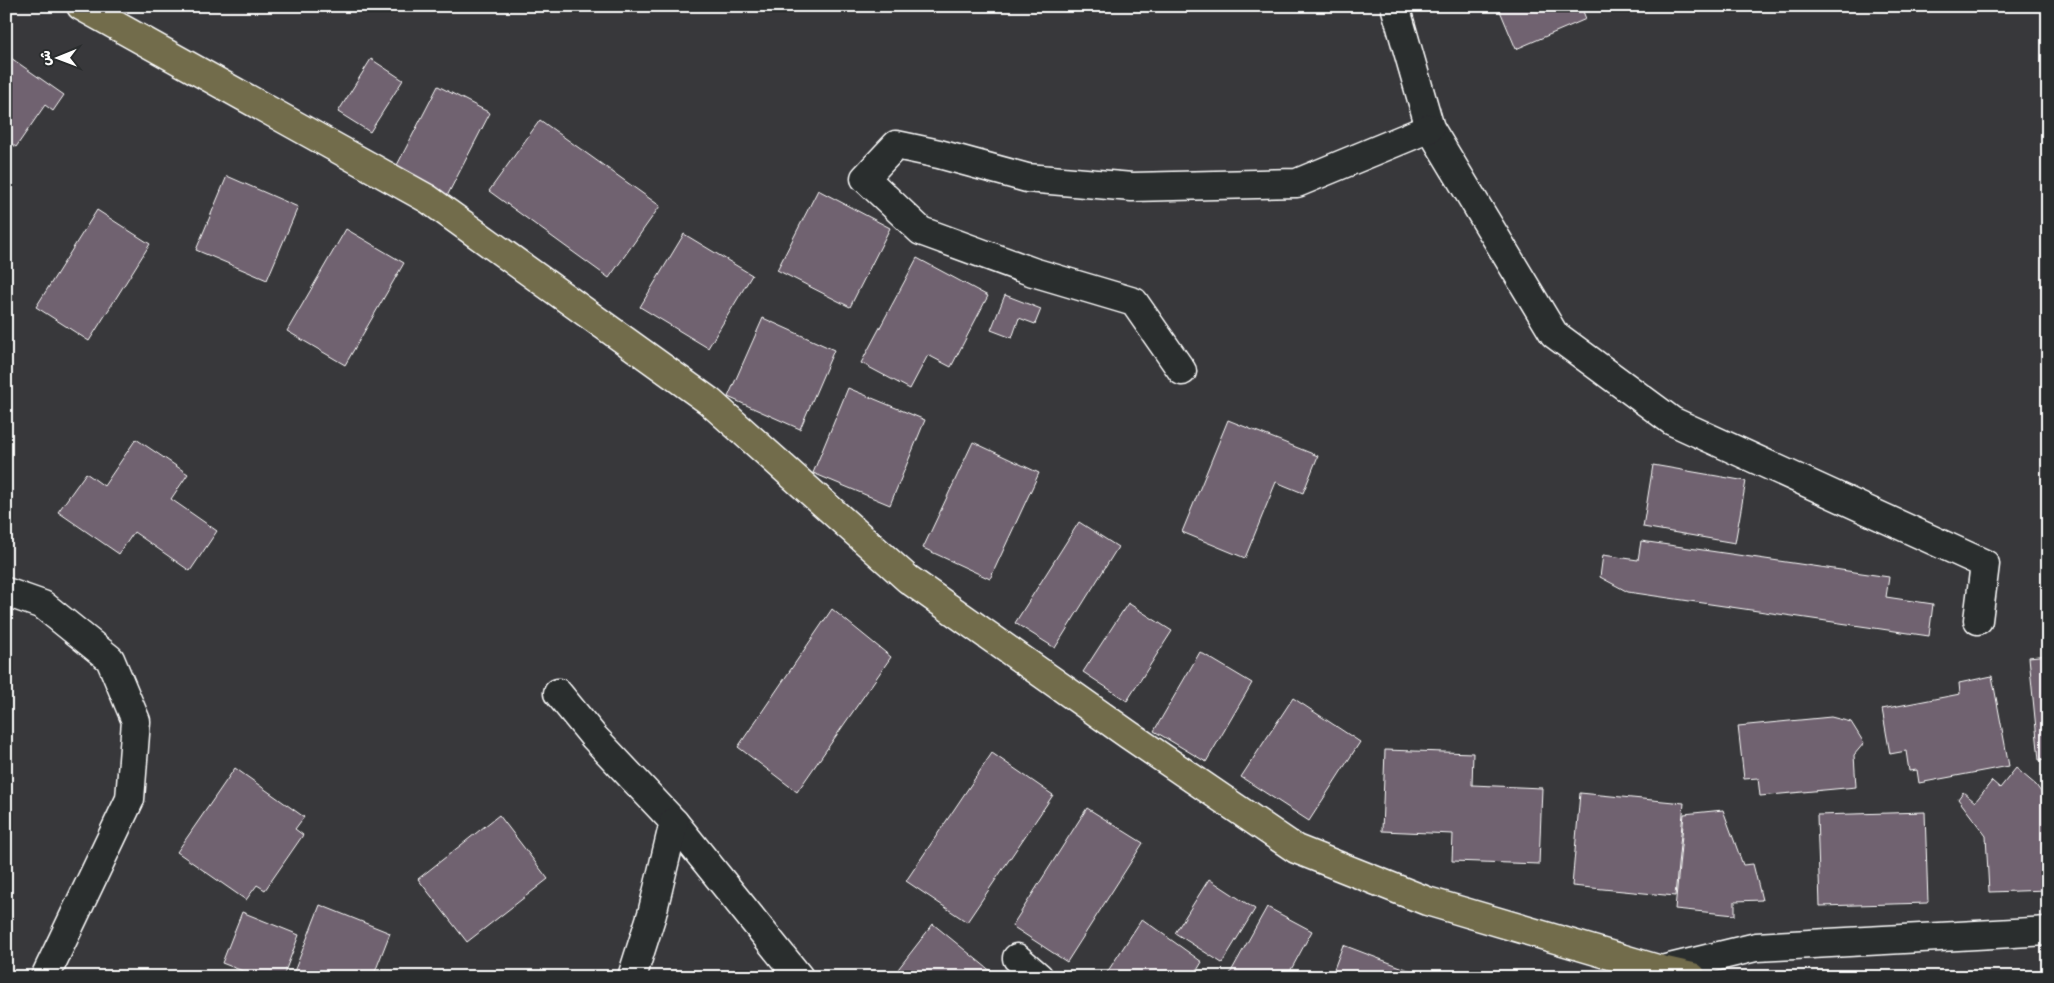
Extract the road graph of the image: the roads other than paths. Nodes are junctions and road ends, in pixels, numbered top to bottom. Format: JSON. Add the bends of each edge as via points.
{"nodes":[{"id":1,"x":81,"y":6,"type":"edge"},
{"id":2,"x":1395,"y":6,"type":"edge"},
{"id":3,"x":1430,"y":128,"type":"junction"},
{"id":4,"x":1182,"y":371,"type":"dead end"},
{"id":5,"x":6,"y":592,"type":"edge"},
{"id":6,"x":1978,"y":620,"type":"dead end"},
{"id":7,"x":558,"y":693,"type":"dead end"},
{"id":8,"x":674,"y":822,"type":"junction"},
{"id":9,"x":2048,"y":931,"type":"edge"},
{"id":10,"x":1017,"y":958,"type":"dead end"},
{"id":11,"x":1661,"y":970,"type":"junction"},
{"id":12,"x":45,"y":977,"type":"edge"},
{"id":13,"x":632,"y":977,"type":"edge"},
{"id":14,"x":798,"y":977,"type":"edge"},
{"id":15,"x":1039,"y":977,"type":"edge"},
{"id":16,"x":1692,"y":977,"type":"edge"}],
"edges":[{"from":1,"to":11,"type":"main road","via":[[428,199],[709,401],[908,579],[1296,849],[1427,901]]},
{"from":2,"to":3,"type":"street"},
{"from":3,"to":4,"type":"street","via":[[1297,183],[1132,187],[1027,178],[896,145],[865,178],[921,231],[1033,272],[1134,302]]},
{"from":3,"to":6,"type":"street","via":[[1554,334],[1672,421],[1985,564]]},
{"from":5,"to":12,"type":"street","via":[[43,605],[110,659],[136,720],[130,799]]},
{"from":7,"to":8,"type":"street","via":[[594,737]]},
{"from":8,"to":13,"type":"street","via":[[652,914]]},
{"from":8,"to":14,"type":"street"},
{"from":9,"to":11,"type":"street","via":[[1756,947]]},
{"from":10,"to":15,"type":"street"},
{"from":11,"to":16,"type":"main road"}]}
